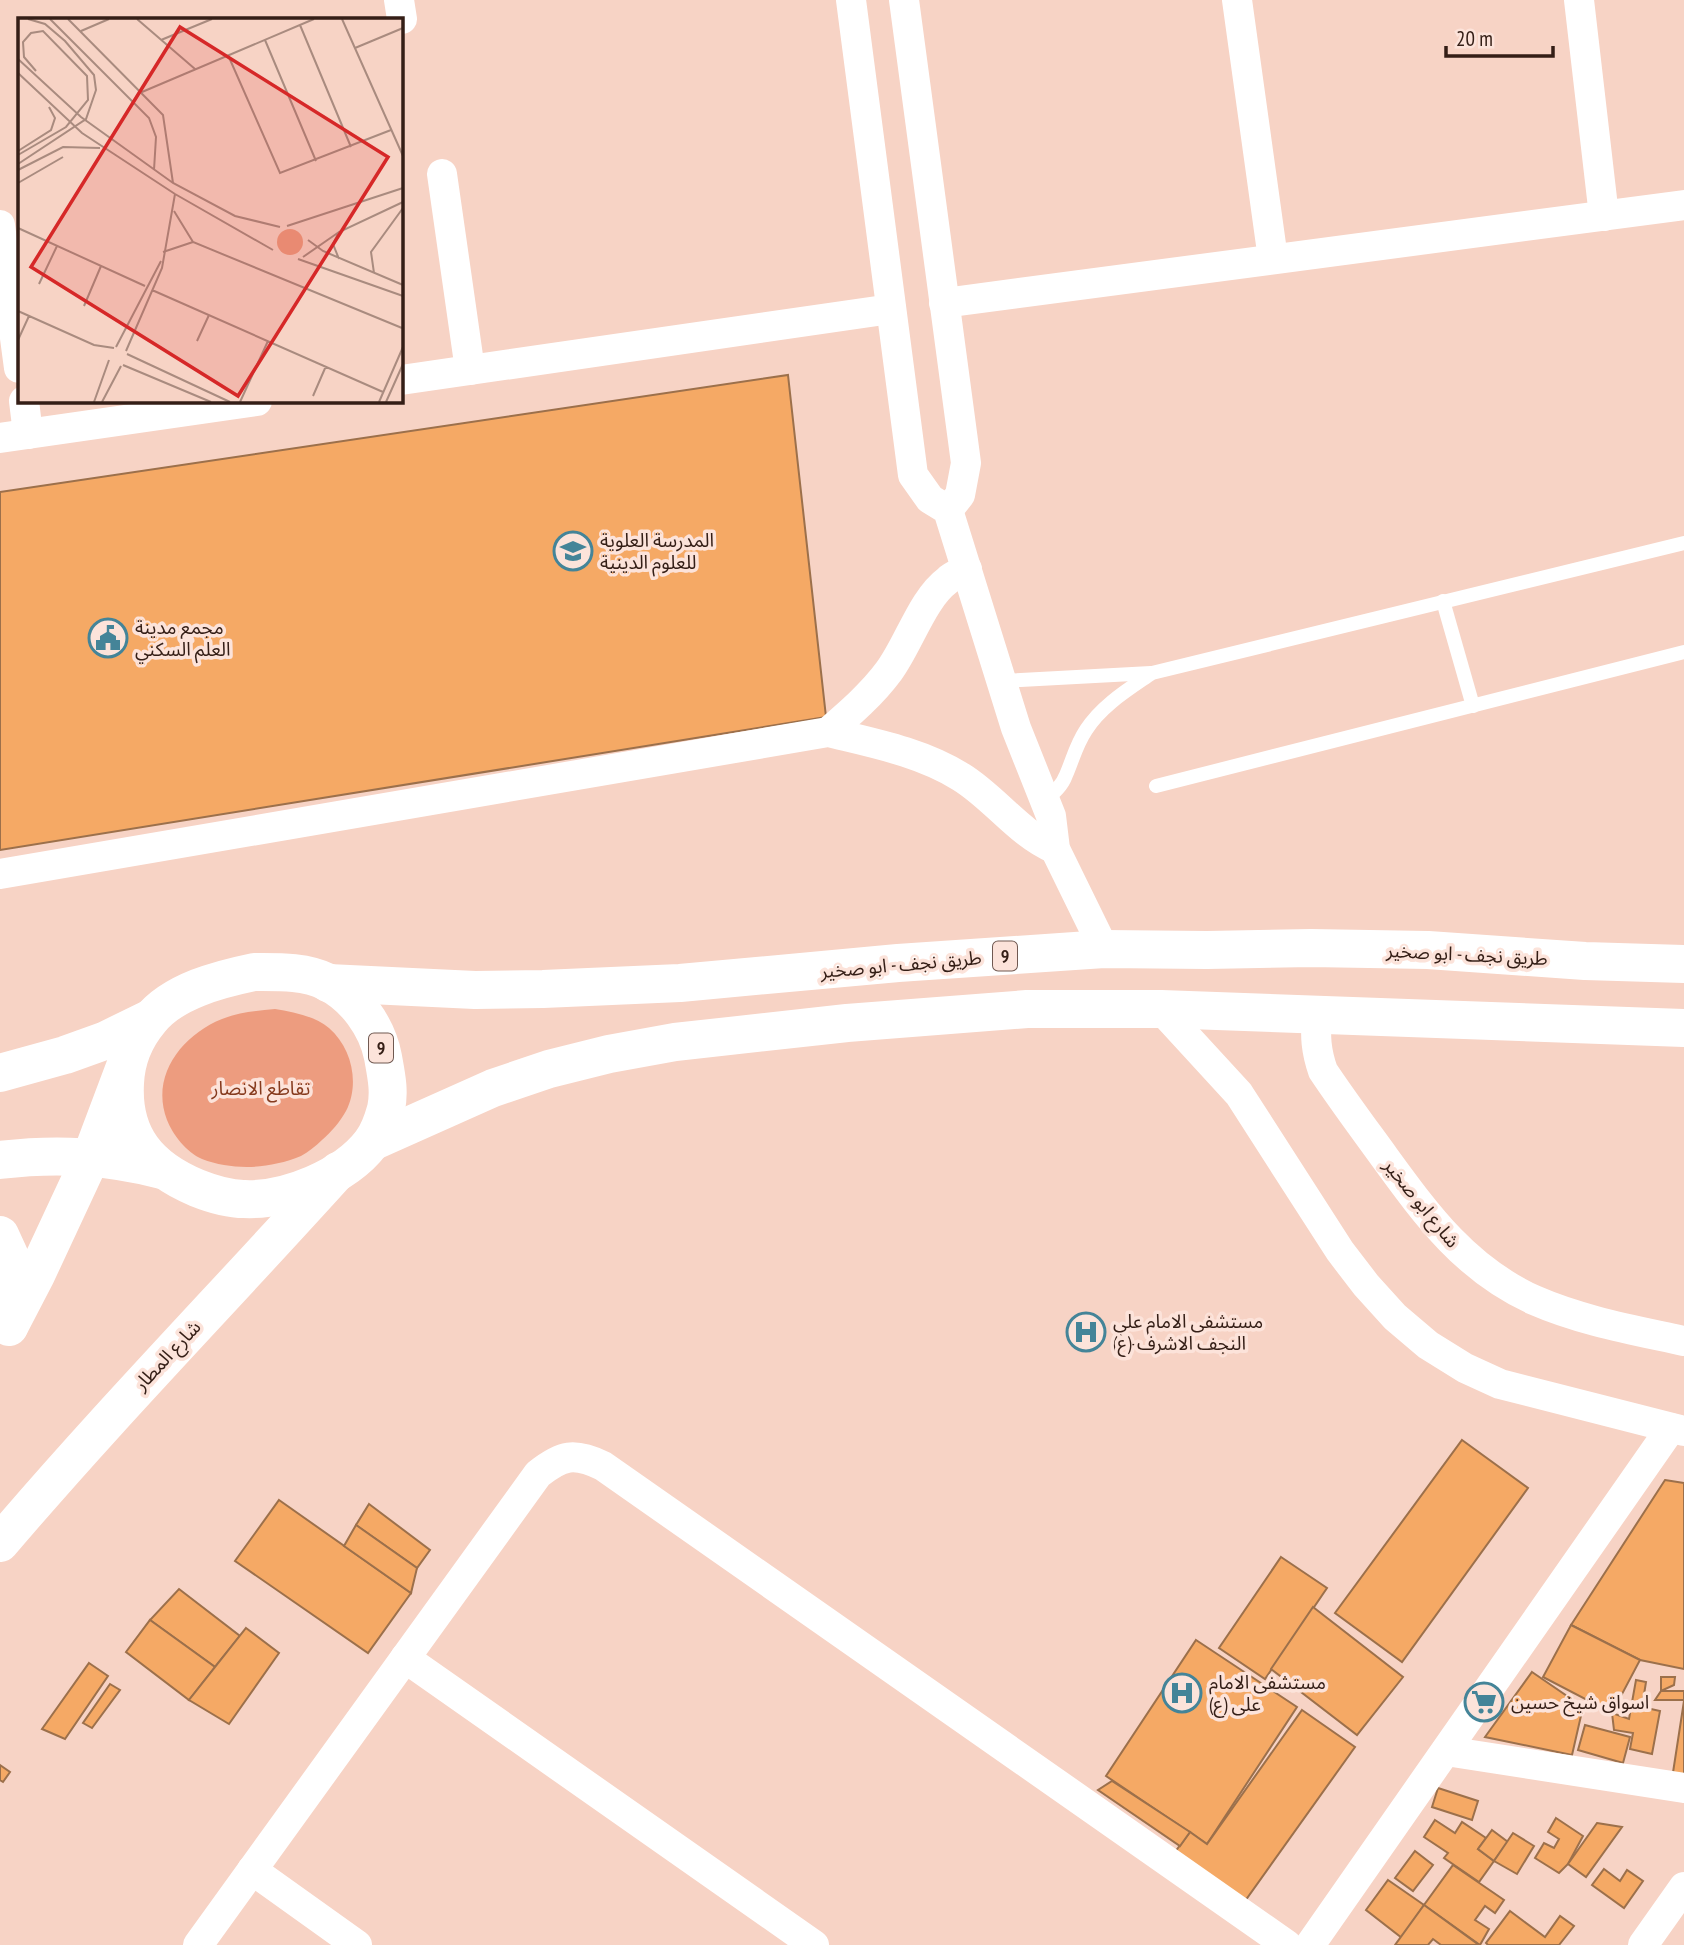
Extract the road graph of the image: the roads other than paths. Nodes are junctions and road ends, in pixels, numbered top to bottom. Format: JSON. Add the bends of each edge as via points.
{"nodes":[{"id":1,"x":852,"y":0,"type":"edge"},
{"id":2,"x":904,"y":0,"type":"edge"},
{"id":3,"x":1237,"y":0,"type":"edge"},
{"id":4,"x":1578,"y":0,"type":"edge"},
{"id":5,"x":442,"y":174,"type":"dead end"},
{"id":6,"x":1684,"y":205,"type":"edge"},
{"id":7,"x":1604,"y":216,"type":"junction"},
{"id":8,"x":0,"y":225,"type":"edge"},
{"id":9,"x":1273,"y":259,"type":"junction"},
{"id":10,"x":944,"y":303,"type":"junction"},
{"id":11,"x":891,"y":309,"type":"junction"},
{"id":12,"x":18,"y":360,"type":"edge"},
{"id":13,"x":470,"y":370,"type":"junction"},
{"id":14,"x":402,"y":380,"type":"edge"},
{"id":15,"x":24,"y":402,"type":"edge"},
{"id":16,"x":250,"y":402,"type":"edge"},
{"id":17,"x":14,"y":436,"type":"edge"},
{"id":18,"x":948,"y":510,"type":"junction"},
{"id":19,"x":1684,"y":543,"type":"edge"},
{"id":20,"x":967,"y":569,"type":"junction"},
{"id":21,"x":1443,"y":601,"type":"junction"},
{"id":22,"x":1684,"y":652,"type":"edge"},
{"id":23,"x":1152,"y":673,"type":"junction"},
{"id":24,"x":1002,"y":681,"type":"junction"},
{"id":25,"x":1473,"y":706,"type":"junction"},
{"id":26,"x":828,"y":732,"type":"junction"},
{"id":27,"x":1156,"y":786,"type":"dead end"},
{"id":28,"x":1045,"y":800,"type":"junction"},
{"id":29,"x":1055,"y":849,"type":"junction"},
{"id":30,"x":0,"y":874,"type":"edge"},
{"id":31,"x":1104,"y":949,"type":"junction"},
{"id":32,"x":1684,"y":949,"type":"edge"},
{"id":33,"x":1585,"y":961,"type":"junction"},
{"id":34,"x":1684,"y":964,"type":"edge"},
{"id":35,"x":328,"y":983,"type":"junction"},
{"id":36,"x":1161,"y":1009,"type":"junction"},
{"id":37,"x":1317,"y":1015,"type":"junction"},
{"id":38,"x":151,"y":1018,"type":"junction"},
{"id":39,"x":1684,"y":1028,"type":"edge"},
{"id":40,"x":130,"y":1052,"type":"junction"},
{"id":41,"x":0,"y":1073,"type":"edge"},
{"id":42,"x":372,"y":1142,"type":"junction"},
{"id":43,"x":91,"y":1157,"type":"junction"},
{"id":44,"x":0,"y":1160,"type":"edge"},
{"id":45,"x":162,"y":1170,"type":"junction"},
{"id":46,"x":338,"y":1171,"type":"junction"},
{"id":47,"x":0,"y":1235,"type":"edge"},
{"id":48,"x":4,"y":1334,"type":"edge"},
{"id":49,"x":1684,"y":1341,"type":"edge"},
{"id":50,"x":1678,"y":1429,"type":"edge"},
{"id":51,"x":0,"y":1543,"type":"edge"},
{"id":52,"x":405,"y":1658,"type":"junction"},
{"id":53,"x":1446,"y":1751,"type":"junction"},
{"id":54,"x":1684,"y":1788,"type":"edge"},
{"id":55,"x":252,"y":1870,"type":"junction"},
{"id":56,"x":1684,"y":1887,"type":"edge"},
{"id":57,"x":198,"y":1945,"type":"edge"},
{"id":58,"x":357,"y":1945,"type":"edge"},
{"id":59,"x":814,"y":1945,"type":"edge"},
{"id":60,"x":1287,"y":1945,"type":"edge"},
{"id":61,"x":1310,"y":1945,"type":"edge"},
{"id":62,"x":1643,"y":1945,"type":"edge"}],
"edges":[{"from":1,"to":11,"type":"street"},
{"from":2,"to":10,"type":"street"},
{"from":3,"to":9,"type":"street"},
{"from":4,"to":7,"type":"street"},
{"from":5,"to":13,"type":"street"},
{"from":6,"to":7,"type":"street"},
{"from":7,"to":9,"type":"street"},
{"from":8,"to":12,"type":"street"},
{"from":9,"to":10,"type":"street"},
{"from":10,"to":18,"type":"street","via":[[965,464],[960,495]]},
{"from":11,"to":13,"type":"street"},
{"from":11,"to":18,"type":"street","via":[[913,475],[930,499]]},
{"from":13,"to":14,"type":"street"},
{"from":15,"to":17,"type":"street"},
{"from":16,"to":17,"type":"street"},
{"from":18,"to":20,"type":"street"},
{"from":19,"to":21,"type":"lane"},
{"from":20,"to":24,"type":"street"},
{"from":20,"to":26,"type":"street","via":[[948,579],[931,598],[889,670]]},
{"from":21,"to":23,"type":"lane"},
{"from":21,"to":25,"type":"lane"},
{"from":22,"to":25,"type":"lane"},
{"from":23,"to":24,"type":"lane"},
{"from":23,"to":28,"type":"lane","via":[[1105,707],[1087,728],[1059,788]]},
{"from":24,"to":28,"type":"street"},
{"from":25,"to":27,"type":"lane"},
{"from":26,"to":29,"type":"street","via":[[891,747],[960,776],[1027,834]]},
{"from":26,"to":30,"type":"street"},
{"from":28,"to":29,"type":"street"},
{"from":29,"to":31,"type":"street"},
{"from":31,"to":33,"type":"main road","name":"طريق نجف - ابو صخير","number":"9","via":[[1427,950]]},
{"from":31,"to":35,"type":"main road","name":"طريق نجف - ابو صخير","number":"9","via":[[680,983],[475,990]]},
{"from":32,"to":33,"type":"main road"},
{"from":33,"to":34,"type":"main road","name":"طريق نجف - ابو صخير","number":"9"},
{"from":35,"to":38,"type":"main road","number":"9","via":[[284,972],[254,972],[192,990]]},
{"from":35,"to":42,"type":"main road","number":"9","via":[[366,1016],[381,1045],[388,1094]]},
{"from":36,"to":37,"type":"main road","number":"9"},
{"from":36,"to":42,"type":"main road","number":"9","via":[[1027,1009],[675,1042],[549,1069],[493,1088]]},
{"from":36,"to":50,"type":"street","via":[[1239,1094],[1366,1285],[1427,1345],[1500,1384]]},
{"from":37,"to":39,"type":"main road","number":"9"},
{"from":37,"to":49,"type":"street","name":"شارع ابو صخير","via":[[1315,1035],[1323,1071],[1427,1215],[1475,1264],[1535,1300],[1569,1313]]},
{"from":38,"to":40,"type":"main road","number":"9"},
{"from":38,"to":41,"type":"main road","number":"9","via":[[104,1041]]},
{"from":40,"to":43,"type":"main road"},
{"from":40,"to":45,"type":"main road","number":"9","via":[[125,1091],[128,1124],[143,1151]]},
{"from":42,"to":46,"type":"main road","number":"9"},
{"from":43,"to":44,"type":"main road","number":"9"},
{"from":43,"to":45,"type":"main road","number":"9"},
{"from":43,"to":48,"type":"main road"},
{"from":45,"to":46,"type":"main road","number":"9","via":[[215,1195],[244,1199],[294,1192]]},
{"from":46,"to":51,"type":"main road","name":"شارع المطار"},
{"from":47,"to":48,"type":"main road","via":[[11,1259],[18,1297]]},
{"from":50,"to":53,"type":"street"},
{"from":52,"to":55,"type":"street"},
{"from":52,"to":59,"type":"street"},
{"from":52,"to":60,"type":"street","via":[[538,1474],[554,1462],[587,1458]]},
{"from":53,"to":54,"type":"street"},
{"from":53,"to":61,"type":"street"},
{"from":55,"to":57,"type":"street"},
{"from":55,"to":58,"type":"street"},
{"from":56,"to":62,"type":"street"}]}
